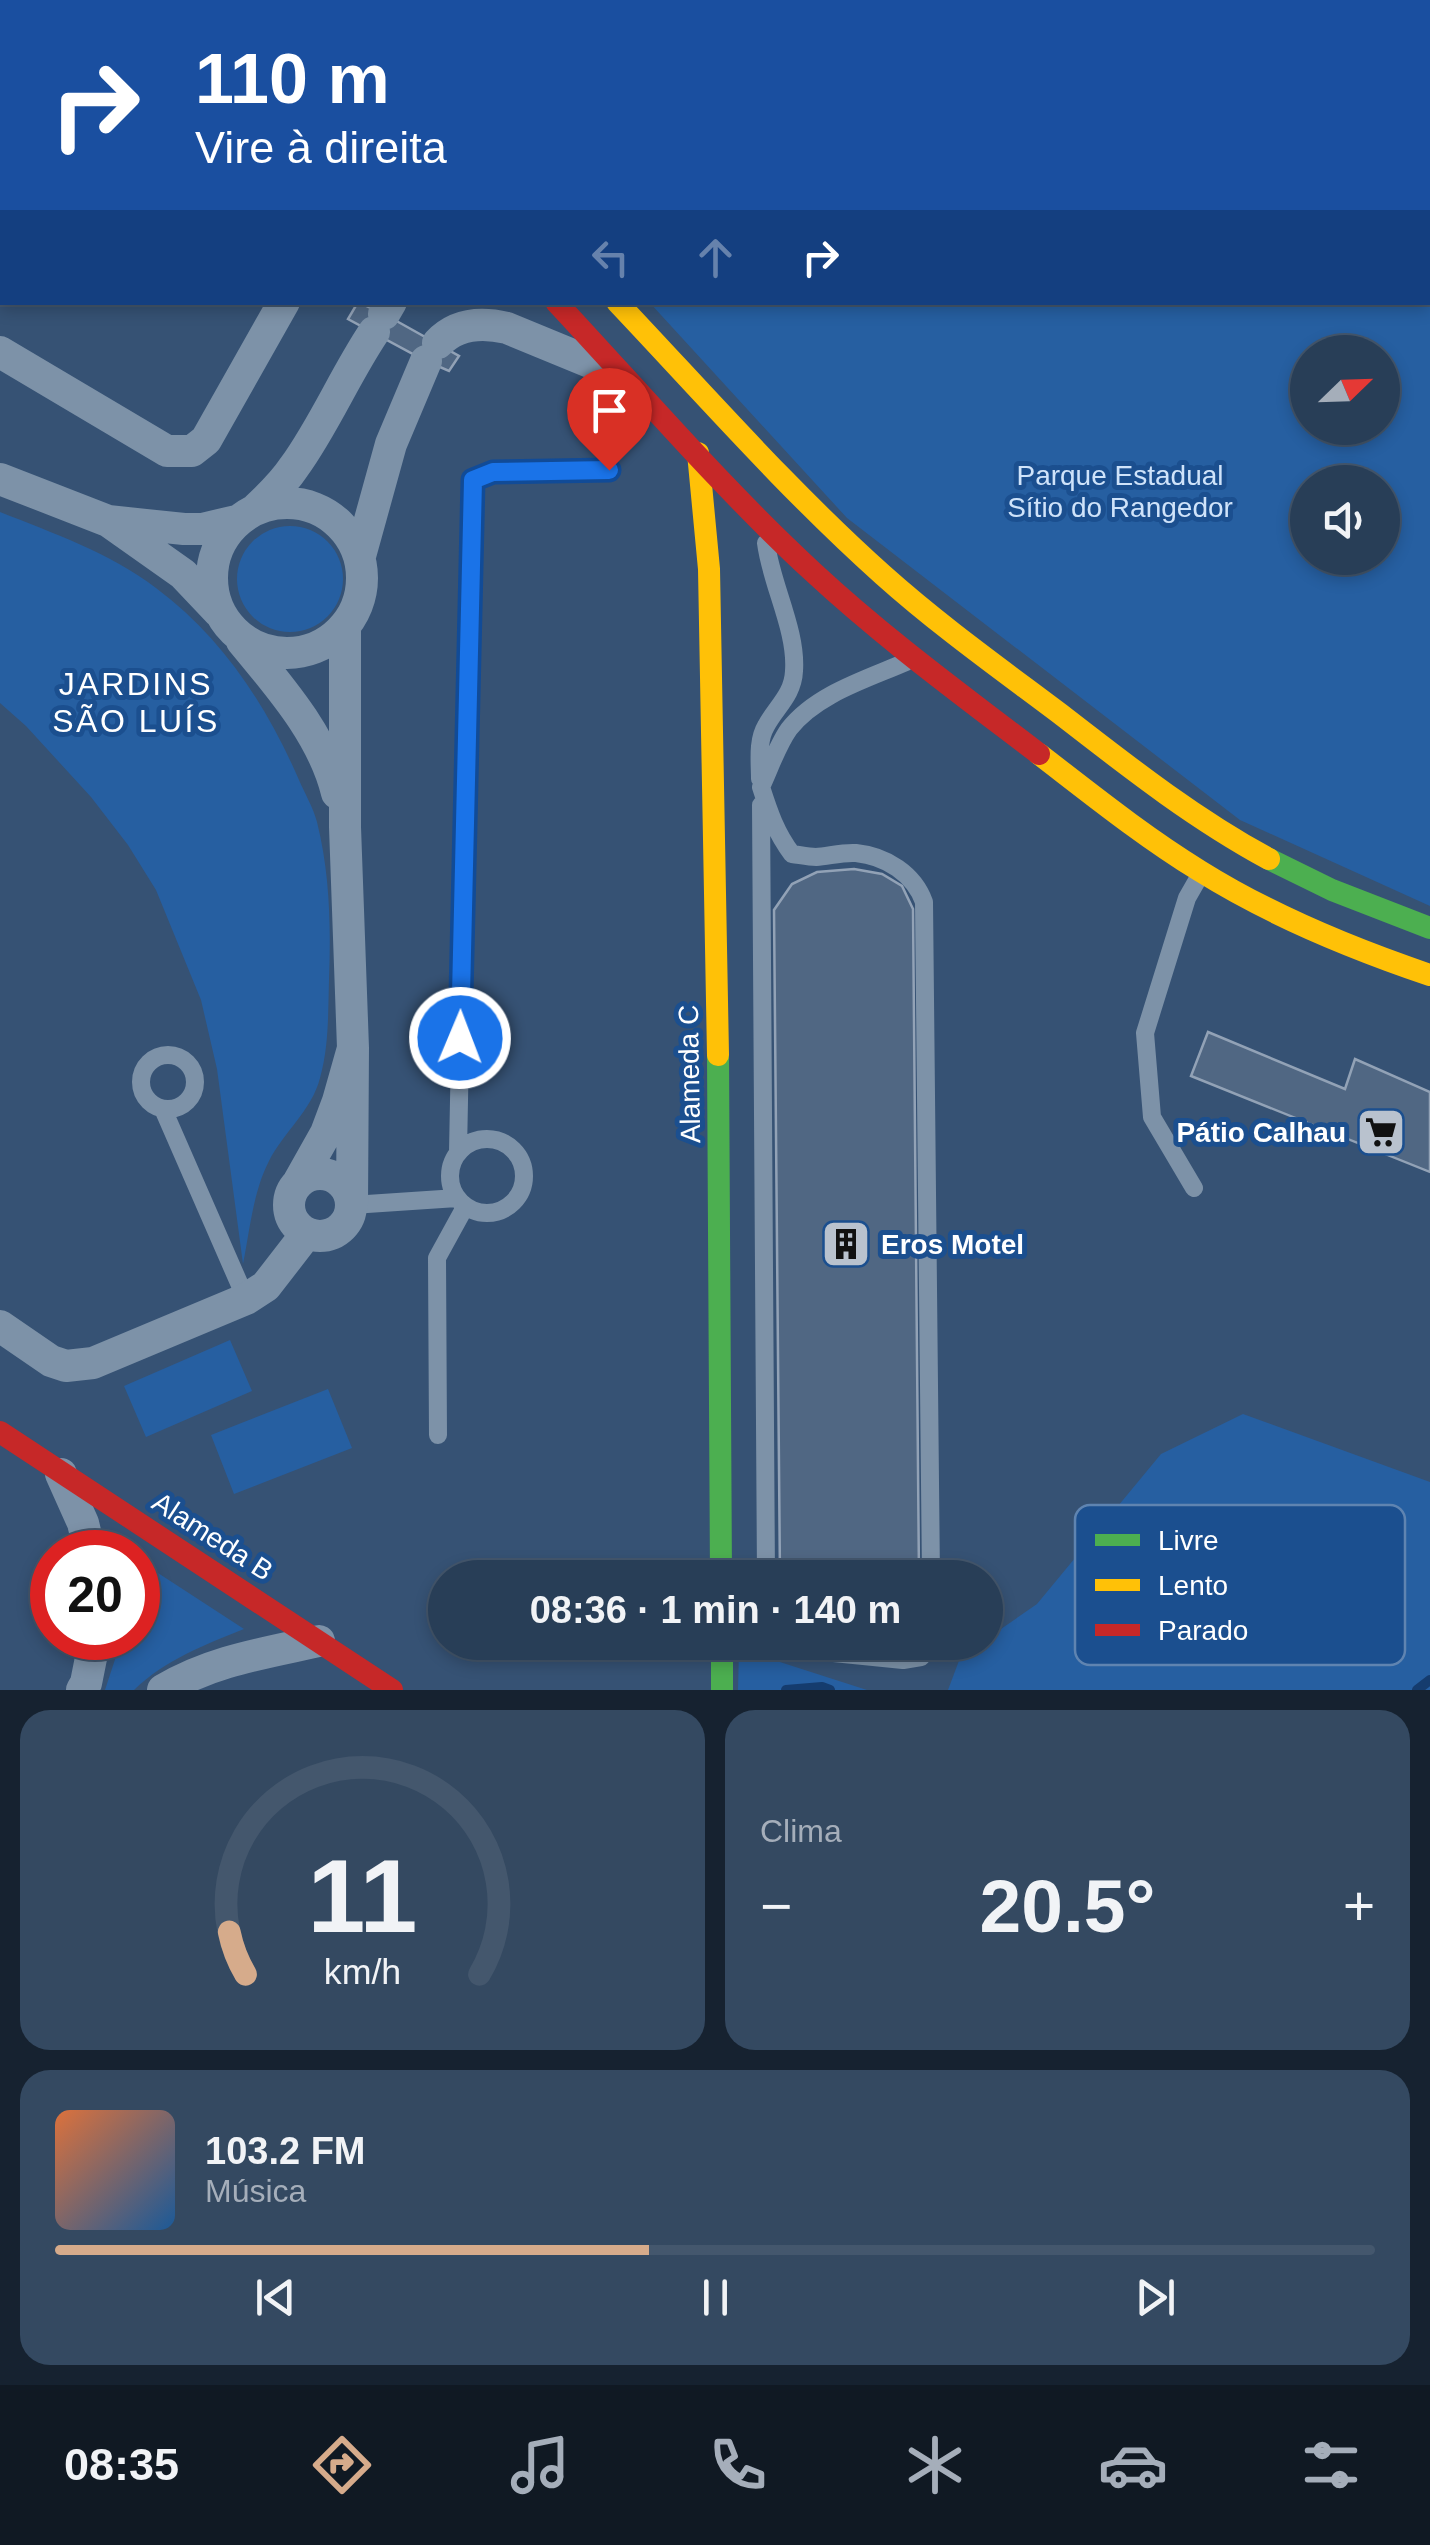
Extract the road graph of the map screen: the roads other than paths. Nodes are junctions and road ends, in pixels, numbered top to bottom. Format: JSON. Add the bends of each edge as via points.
{"nodes":[{"id":1,"x":282,"y":305,"type":"edge"},
{"id":2,"x":559,"y":305,"type":"edge"},
{"id":3,"x":621,"y":305,"type":"edge"},
{"id":4,"x":383,"y":316,"type":"edge"},
{"id":5,"x":0,"y":352,"type":"edge"},
{"id":6,"x":628,"y":378,"type":"junction"},
{"id":7,"x":698,"y":453,"type":"junction"},
{"id":8,"x":609,"y":470,"type":"dead end"},
{"id":9,"x":0,"y":479,"type":"edge"},
{"id":10,"x":247,"y":514,"type":"junction"},
{"id":11,"x":108,"y":521,"type":"junction"},
{"id":12,"x":764,"y":522,"type":"junction"},
{"id":13,"x":360,"y":556,"type":"junction"},
{"id":14,"x":709,"y":569,"type":"junction"},
{"id":15,"x":227,"y":622,"type":"junction"},
{"id":16,"x":345,"y":627,"type":"junction"},
{"id":17,"x":914,"y":658,"type":"junction"},
{"id":18,"x":760,"y":786,"type":"junction"},
{"id":19,"x":345,"y":827,"type":"junction"},
{"id":20,"x":1202,"y":872,"type":"junction"},
{"id":21,"x":1430,"y":928,"type":"edge"},
{"id":22,"x":1430,"y":975,"type":"edge"},
{"id":23,"x":353,"y":1048,"type":"junction"},
{"id":24,"x":163,"y":1109,"type":"dead end"},
{"id":25,"x":458,"y":1152,"type":"junction"},
{"id":26,"x":299,"y":1181,"type":"junction"},
{"id":27,"x":1194,"y":1188,"type":"dead end"},
{"id":28,"x":461,"y":1202,"type":"junction"},
{"id":29,"x":352,"y":1205,"type":"junction"},
{"id":30,"x":307,"y":1233,"type":"junction"},
{"id":31,"x":246,"y":1298,"type":"junction"},
{"id":32,"x":0,"y":1326,"type":"edge"},
{"id":33,"x":0,"y":1432,"type":"edge"},
{"id":34,"x":438,"y":1435,"type":"dead end"},
{"id":35,"x":59,"y":1470,"type":"junction"},
{"id":36,"x":85,"y":1530,"type":"edge"},
{"id":37,"x":722,"y":1560,"type":"edge"},
{"id":38,"x":766,"y":1560,"type":"edge"},
{"id":39,"x":931,"y":1560,"type":"edge"},
{"id":40,"x":319,"y":1641,"type":"junction"},
{"id":41,"x":91,"y":1660,"type":"edge"},
{"id":42,"x":722,"y":1660,"type":"edge"},
{"id":43,"x":82,"y":1690,"type":"edge"},
{"id":44,"x":163,"y":1690,"type":"edge"},
{"id":45,"x":392,"y":1690,"type":"edge"},
{"id":46,"x":722,"y":1690,"type":"edge"}],
"edges":[{"from":1,"to":5,"type":"street","via":[[206,440],[192,451],[167,451]]},
{"from":2,"to":6,"type":"main road"},
{"from":3,"to":21,"type":"main road","via":[[822,517],[984,656],[1223,833],[1300,876]]},
{"from":4,"to":10,"type":"street","via":[[296,464]]},
{"from":6,"to":7,"type":"main road"},
{"from":6,"to":13,"type":"street","via":[[507,328],[477,324],[454,330],[432,352],[391,444]]},
{"from":7,"to":12,"type":"main road"},
{"from":7,"to":14,"type":"main road","name":"Alameda C"},
{"from":8,"to":25,"type":"lane","via":[[493,472],[471,487]]},
{"from":9,"to":11,"type":"street"},
{"from":10,"to":11,"type":"street","via":[[184,529]]},
{"from":10,"to":13,"type":"street","via":[[282,502],[308,504],[349,533]]},
{"from":10,"to":15,"type":"street","via":[[221,540],[212,564],[212,589]]},
{"from":11,"to":15,"type":"street","via":[[184,574]]},
{"from":12,"to":14,"type":"main road","name":"Alameda C","via":[[744,521],[718,536]]},
{"from":12,"to":17,"type":"main road"},
{"from":12,"to":18,"type":"lane","via":[[794,672],[760,744]]},
{"from":13,"to":16,"type":"street","via":[[358,606]]},
{"from":14,"to":37,"type":"main road","name":"Alameda C"},
{"from":15,"to":16,"type":"street","via":[[255,647],[279,654],[327,643]]},
{"from":15,"to":19,"type":"street","via":[[286,695],[324,758]]},
{"from":16,"to":19,"type":"street"},
{"from":17,"to":18,"type":"lane","via":[[806,712]]},
{"from":17,"to":20,"type":"main road"},
{"from":18,"to":38,"type":"lane"},
{"from":18,"to":39,"type":"lane","via":[[792,854],[857,853],[889,863],[910,876],[924,902]]},
{"from":19,"to":23,"type":"street"},
{"from":20,"to":22,"type":"main road","via":[[1286,919]]},
{"from":20,"to":27,"type":"lane","via":[[1187,898],[1144,1033],[1152,1117]]},
{"from":23,"to":26,"type":"street","via":[[326,1133]]},
{"from":23,"to":29,"type":"street"},
{"from":24,"to":31,"type":"lane"},
{"from":25,"to":28,"type":"lane","via":[[449,1176]]},
{"from":25,"to":28,"type":"lane","via":[[480,1140],[504,1143],[524,1174],[518,1197],[499,1212],[476,1212]]},
{"from":26,"to":29,"type":"street","via":[[318,1173],[338,1178]]},
{"from":26,"to":30,"type":"street","via":[[289,1209]]},
{"from":28,"to":29,"type":"lane"},
{"from":28,"to":34,"type":"lane","via":[[437,1258]]},
{"from":29,"to":30,"type":"street","via":[[337,1232]]},
{"from":30,"to":31,"type":"street","via":[[266,1286]]},
{"from":31,"to":32,"type":"street","via":[[93,1364],[51,1361]]},
{"from":33,"to":35,"type":"main road","name":"Alameda B"},
{"from":35,"to":36,"type":"street"},
{"from":35,"to":40,"type":"main road","name":"Alameda B"},
{"from":40,"to":44,"type":"street","via":[[224,1662]]},
{"from":40,"to":45,"type":"main road","name":"Alameda B"},
{"from":41,"to":43,"type":"street"},
{"from":42,"to":46,"type":"main road"}]}
